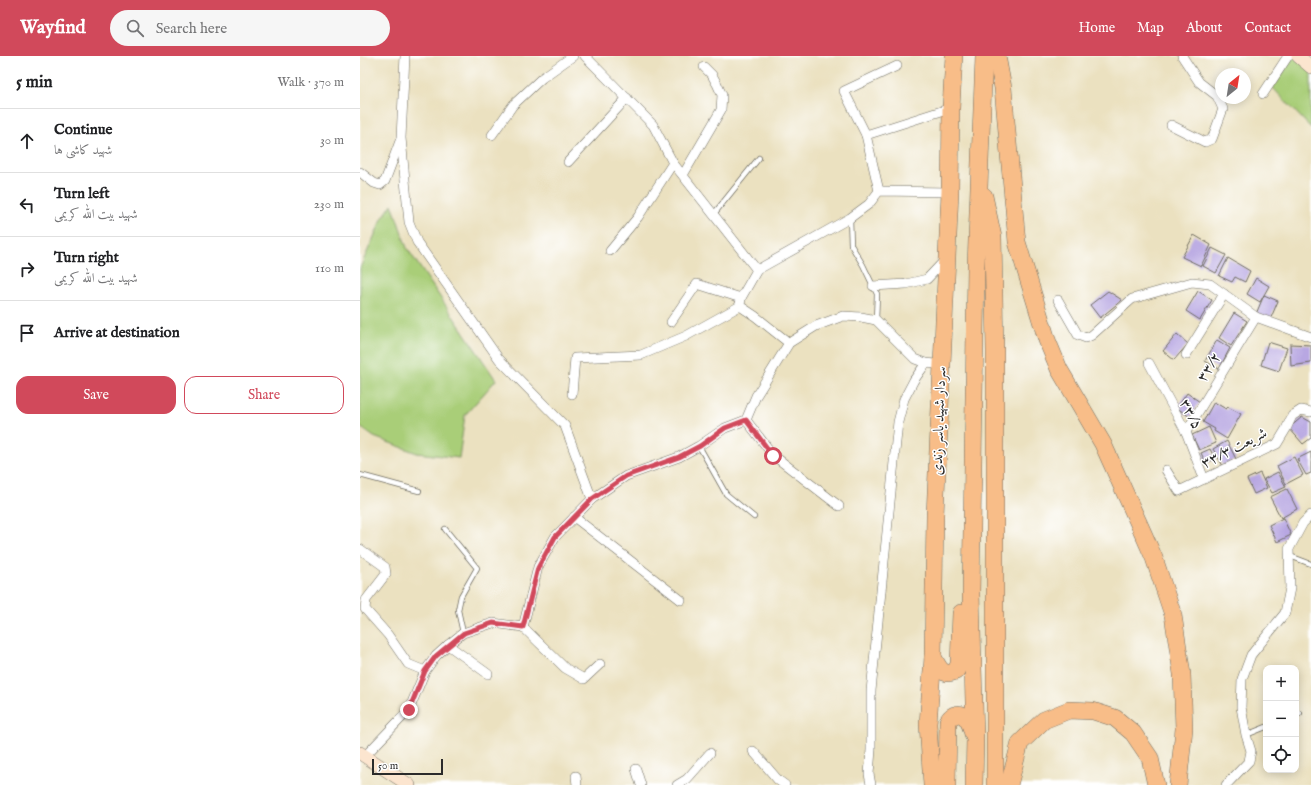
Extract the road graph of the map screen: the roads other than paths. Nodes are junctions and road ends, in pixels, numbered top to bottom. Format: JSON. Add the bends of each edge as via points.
{"nodes":[{"id":1,"x":405,"y":56,"type":"edge"},
{"id":2,"x":573,"y":56,"type":"edge"},
{"id":3,"x":585,"y":56,"type":"edge"},
{"id":4,"x":954,"y":56,"type":"edge"},
{"id":5,"x":984,"y":56,"type":"edge"},
{"id":6,"x":997,"y":56,"type":"edge"},
{"id":7,"x":1182,"y":56,"type":"edge"},
{"id":8,"x":1288,"y":56,"type":"edge"},
{"id":9,"x":1298,"y":56,"type":"edge"},
{"id":10,"x":897,"y":66,"type":"dead end"},
{"id":11,"x":704,"y":67,"type":"dead end"},
{"id":12,"x":1311,"y":67,"type":"edge"},
{"id":13,"x":1264,"y":94,"type":"dead end"},
{"id":14,"x":627,"y":98,"type":"junction"},
{"id":15,"x":951,"y":108,"type":"junction"},
{"id":16,"x":1170,"y":125,"type":"dead end"},
{"id":17,"x":492,"y":135,"type":"dead end"},
{"id":18,"x":866,"y":135,"type":"junction"},
{"id":19,"x":401,"y":138,"type":"junction"},
{"id":20,"x":759,"y":158,"type":"dead end"},
{"id":21,"x":568,"y":162,"type":"dead end"},
{"id":22,"x":673,"y":163,"type":"junction"},
{"id":23,"x":360,"y":172,"type":"edge"},
{"id":24,"x":979,"y":173,"type":"junction"},
{"id":25,"x":682,"y":175,"type":"junction"},
{"id":26,"x":879,"y":192,"type":"junction"},
{"id":27,"x":950,"y":192,"type":"junction"},
{"id":28,"x":713,"y":215,"type":"junction"},
{"id":29,"x":850,"y":218,"type":"junction"},
{"id":30,"x":610,"y":251,"type":"dead end"},
{"id":31,"x":946,"y":259,"type":"junction"},
{"id":32,"x":756,"y":270,"type":"junction"},
{"id":33,"x":873,"y":286,"type":"junction"},
{"id":34,"x":1224,"y":294,"type":"junction"},
{"id":35,"x":1058,"y":300,"type":"dead end"},
{"id":36,"x":741,"y":302,"type":"junction"},
{"id":37,"x":1256,"y":317,"type":"junction"},
{"id":38,"x":876,"y":320,"type":"junction"},
{"id":39,"x":672,"y":322,"type":"dead end"},
{"id":40,"x":1311,"y":337,"type":"edge"},
{"id":41,"x":789,"y":343,"type":"junction"},
{"id":42,"x":1186,"y":354,"type":"dead end"},
{"id":43,"x":1149,"y":363,"type":"dead end"},
{"id":44,"x":934,"y":365,"type":"junction"},
{"id":45,"x":572,"y":394,"type":"dead end"},
{"id":46,"x":1311,"y":412,"type":"edge"},
{"id":47,"x":746,"y":420,"type":"junction"},
{"id":48,"x":1186,"y":432,"type":"junction"},
{"id":49,"x":700,"y":446,"type":"junction"},
{"id":50,"x":1166,"y":470,"type":"dead end"},
{"id":51,"x":360,"y":475,"type":"edge"},
{"id":52,"x":1204,"y":479,"type":"junction"},
{"id":53,"x":419,"y":491,"type":"dead end"},
{"id":54,"x":592,"y":499,"type":"junction"},
{"id":55,"x":839,"y":506,"type":"dead end"},
{"id":56,"x":1311,"y":515,"type":"edge"},
{"id":57,"x":574,"y":517,"type":"junction"},
{"id":58,"x":754,"y":518,"type":"dead end"},
{"id":59,"x":445,"y":529,"type":"dead end"},
{"id":60,"x":360,"y":549,"type":"edge"},
{"id":61,"x":1288,"y":555,"type":"junction"},
{"id":62,"x":1311,"y":564,"type":"edge"},
{"id":63,"x":971,"y":594,"type":"junction"},
{"id":64,"x":681,"y":600,"type":"dead end"},
{"id":65,"x":523,"y":627,"type":"junction"},
{"id":66,"x":464,"y":633,"type":"junction"},
{"id":67,"x":448,"y":645,"type":"junction"},
{"id":68,"x":933,"y":657,"type":"junction"},
{"id":69,"x":600,"y":664,"type":"dead end"},
{"id":70,"x":425,"y":671,"type":"junction"},
{"id":71,"x":488,"y":674,"type":"dead end"},
{"id":72,"x":928,"y":724,"type":"junction"},
{"id":73,"x":1263,"y":728,"type":"edge"},
{"id":74,"x":1246,"y":735,"type":"junction"},
{"id":75,"x":975,"y":738,"type":"junction"},
{"id":76,"x":753,"y":751,"type":"dead end"},
{"id":77,"x":710,"y":753,"type":"dead end"},
{"id":78,"x":362,"y":755,"type":"edge"},
{"id":79,"x":636,"y":769,"type":"dead end"},
{"id":80,"x":409,"y":785,"type":"edge"},
{"id":81,"x":641,"y":785,"type":"edge"},
{"id":82,"x":677,"y":785,"type":"edge"},
{"id":83,"x":784,"y":785,"type":"edge"},
{"id":84,"x":871,"y":785,"type":"edge"},
{"id":85,"x":919,"y":785,"type":"edge"},
{"id":86,"x":932,"y":785,"type":"edge"},
{"id":87,"x":947,"y":785,"type":"edge"},
{"id":88,"x":974,"y":785,"type":"edge"},
{"id":89,"x":995,"y":785,"type":"edge"},
{"id":90,"x":1009,"y":785,"type":"edge"},
{"id":91,"x":1156,"y":785,"type":"edge"},
{"id":92,"x":1178,"y":785,"type":"edge"},
{"id":93,"x":1226,"y":785,"type":"edge"}],
"edges":[{"from":1,"to":19,"type":"street"},
{"from":2,"to":17,"type":"street","via":[[542,78],[514,105]]},
{"from":3,"to":14,"type":"street"},
{"from":4,"to":15,"type":"highway","name":"سردار شهید یاسر زندی"},
{"from":5,"to":24,"type":"highway"},
{"from":6,"to":92,"type":"highway","via":[[1003,88],[1016,242],[1047,340],[1059,369],[1102,444],[1144,533],[1173,615],[1182,674],[1184,730]]},
{"from":7,"to":16,"type":"street","via":[[1199,82],[1217,96],[1223,109],[1212,139],[1205,142]]},
{"from":8,"to":13,"type":"street"},
{"from":9,"to":12,"type":"street"},
{"from":10,"to":18,"type":"street","via":[[844,91]]},
{"from":11,"to":25,"type":"street","via":[[712,75],[722,96],[721,110]]},
{"from":14,"to":21,"type":"street"},
{"from":14,"to":22,"type":"street","via":[[653,125]]},
{"from":15,"to":18,"type":"street"},
{"from":15,"to":27,"type":"highway","name":"سردار شهید یاسر زندی"},
{"from":18,"to":26,"type":"street"},
{"from":19,"to":23,"type":"street","via":[[386,181],[380,185],[374,183]]},
{"from":19,"to":54,"type":"street","via":[[409,222],[417,242],[499,359],[565,426]]},
{"from":20,"to":28,"type":"lane"},
{"from":22,"to":25,"type":"street"},
{"from":22,"to":30,"type":"street","via":[[638,217]]},
{"from":24,"to":63,"type":"highway"},
{"from":24,"to":89,"type":"highway","via":[[993,237]]},
{"from":25,"to":28,"type":"street"},
{"from":26,"to":27,"type":"street"},
{"from":26,"to":29,"type":"street","via":[[869,204]]},
{"from":27,"to":31,"type":"highway","name":"سردار شهید یاسر زندی"},
{"from":28,"to":32,"type":"street"},
{"from":29,"to":32,"type":"street"},
{"from":29,"to":33,"type":"lane","via":[[850,245]]},
{"from":31,"to":33,"type":"street","via":[[927,279],[906,284]]},
{"from":31,"to":44,"type":"highway","name":"سردار شهید یاسر زندی"},
{"from":32,"to":36,"type":"street"},
{"from":33,"to":38,"type":"lane","via":[[877,294]]},
{"from":34,"to":35,"type":"street","via":[[1210,284],[1192,282],[1132,299],[1092,336],[1086,338],[1078,335]]},
{"from":34,"to":37,"type":"street"},
{"from":34,"to":42,"type":"street"},
{"from":36,"to":39,"type":"street","via":[[697,284]]},
{"from":36,"to":41,"type":"street"},
{"from":36,"to":45,"type":"street","via":[[686,336],[641,355],[575,358]]},
{"from":37,"to":40,"type":"street"},
{"from":37,"to":48,"type":"street","name":"۳۳/۲"},
{"from":38,"to":41,"type":"street","via":[[843,316],[816,326]]},
{"from":38,"to":44,"type":"street","via":[[915,359]]},
{"from":41,"to":47,"type":"street","via":[[756,396]]},
{"from":43,"to":48,"type":"street","name":"۳۳/۵"},
{"from":44,"to":68,"type":"highway","name":"سردار شهید یاسر زندی"},
{"from":44,"to":84,"type":"street","via":[[914,380],[904,398],[898,422],[871,691]]},
{"from":46,"to":52,"type":"street","name":"شریعت ۳۳/۳","via":[[1301,410],[1292,416],[1276,444]]},
{"from":47,"to":49,"type":"street","via":[[725,428]]},
{"from":47,"to":55,"type":"street","via":[[773,456]]},
{"from":48,"to":52,"type":"street","name":"۳۳/۵"},
{"from":49,"to":54,"type":"street","via":[[679,457],[626,476]]},
{"from":49,"to":58,"type":"lane","via":[[726,494]]},
{"from":50,"to":52,"type":"street","name":"شریعت ۳۳/۳","via":[[1179,491]]},
{"from":51,"to":53,"type":"lane"},
{"from":54,"to":57,"type":"street"},
{"from":56,"to":61,"type":"street","via":[[1303,523]]},
{"from":57,"to":64,"type":"street"},
{"from":57,"to":65,"type":"street","via":[[555,537],[538,568]]},
{"from":59,"to":66,"type":"lane","via":[[477,568],[461,596],[458,610]]},
{"from":60,"to":70,"type":"street","via":[[385,567],[386,574],[366,600],[365,609],[388,635],[408,664]]},
{"from":61,"to":62,"type":"lane"},
{"from":61,"to":74,"type":"street","via":[[1290,588],[1285,613],[1251,655],[1242,679],[1241,707]]},
{"from":63,"to":68,"type":"highway","via":[[961,608],[959,664],[956,671],[945,673]]},
{"from":63,"to":75,"type":"highway"},
{"from":65,"to":66,"type":"street","via":[[493,623]]},
{"from":65,"to":69,"type":"street","via":[[565,668],[584,679]]},
{"from":66,"to":67,"type":"street"},
{"from":67,"to":70,"type":"street"},
{"from":67,"to":71,"type":"street"},
{"from":68,"to":72,"type":"highway","name":"سردار شهید یاسر زندی"},
{"from":70,"to":78,"type":"street","via":[[409,710]]},
{"from":72,"to":85,"type":"highway"},
{"from":72,"to":86,"type":"highway","name":"سردار شهید یاسر زندی"},
{"from":73,"to":74,"type":"lane"},
{"from":74,"to":93,"type":"street","via":[[1251,751],[1249,761]]},
{"from":75,"to":87,"type":"highway","via":[[968,719],[959,714],[948,721]]},
{"from":75,"to":88,"type":"highway"},
{"from":76,"to":83,"type":"street"},
{"from":77,"to":82,"type":"street","via":[[687,779]]},
{"from":78,"to":80,"type":"street"},
{"from":79,"to":81,"type":"street"},
{"from":90,"to":91,"type":"highway","via":[[1020,743],[1044,720],[1069,710],[1093,711],[1115,718],[1134,733],[1150,758]]}]}
